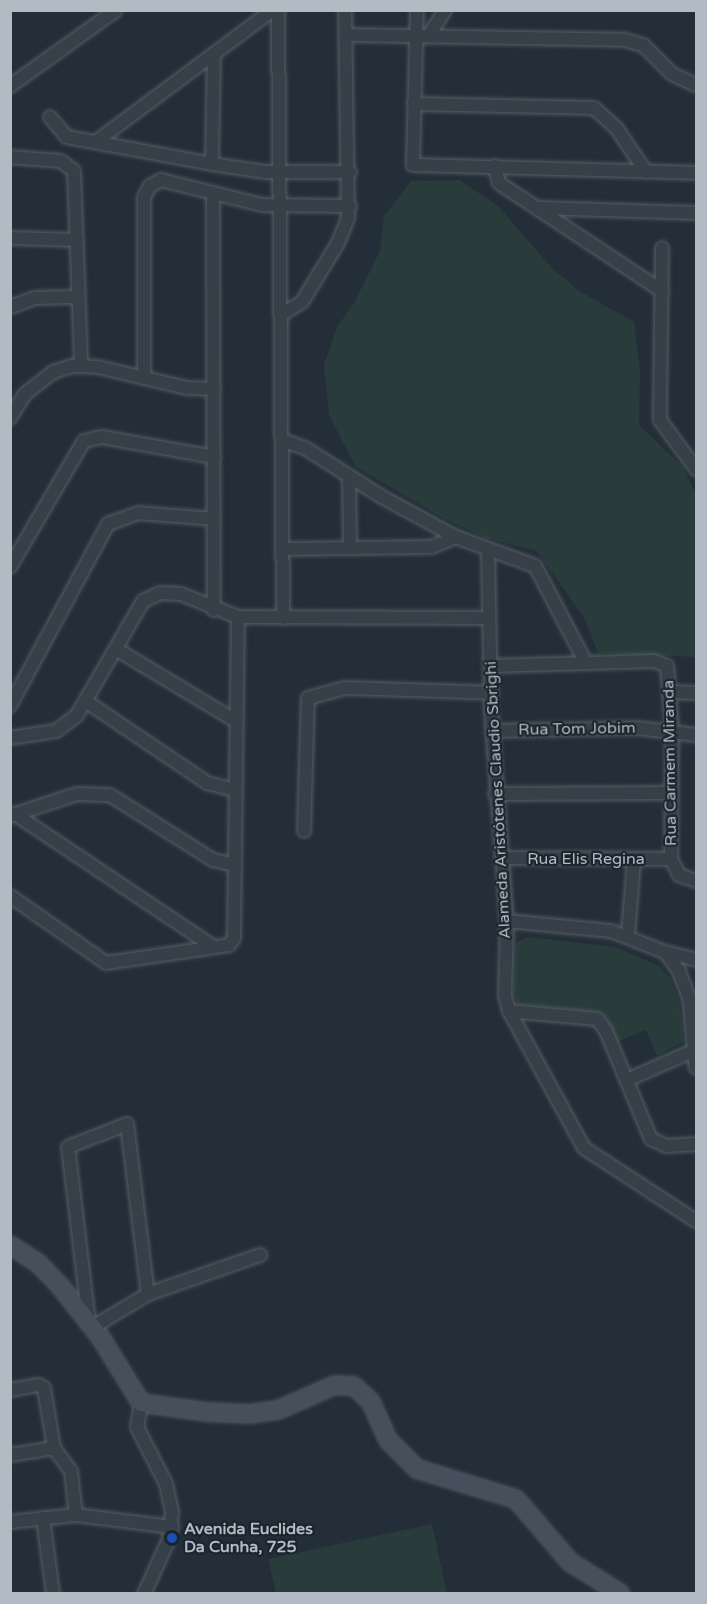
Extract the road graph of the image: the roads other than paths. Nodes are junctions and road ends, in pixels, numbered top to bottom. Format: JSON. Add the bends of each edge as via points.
{"nodes":[{"id":1,"x":116,"y":10,"type":"edge"},
{"id":2,"x":273,"y":10,"type":"edge"},
{"id":3,"x":278,"y":10,"type":"edge"},
{"id":4,"x":345,"y":10,"type":"edge"},
{"id":5,"x":417,"y":10,"type":"edge"},
{"id":6,"x":445,"y":10,"type":"edge"},
{"id":7,"x":346,"y":35,"type":"junction"},
{"id":8,"x":424,"y":35,"type":"junction"},
{"id":9,"x":214,"y":54,"type":"junction"},
{"id":10,"x":696,"y":85,"type":"edge"},
{"id":11,"x":10,"y":86,"type":"edge"},
{"id":12,"x":414,"y":104,"type":"junction"},
{"id":13,"x":50,"y":117,"type":"dead end"},
{"id":14,"x":97,"y":141,"type":"junction"},
{"id":15,"x":10,"y":158,"type":"edge"},
{"id":16,"x":212,"y":164,"type":"junction"},
{"id":17,"x":495,"y":166,"type":"junction"},
{"id":18,"x":280,"y":172,"type":"junction"},
{"id":19,"x":350,"y":172,"type":"junction"},
{"id":20,"x":646,"y":172,"type":"junction"},
{"id":21,"x":696,"y":173,"type":"edge"},
{"id":22,"x":213,"y":193,"type":"junction"},
{"id":23,"x":280,"y":206,"type":"junction"},
{"id":24,"x":350,"y":206,"type":"junction"},
{"id":25,"x":537,"y":208,"type":"junction"},
{"id":26,"x":696,"y":213,"type":"edge"},
{"id":27,"x":10,"y":238,"type":"edge"},
{"id":28,"x":76,"y":240,"type":"junction"},
{"id":29,"x":662,"y":248,"type":"dead end"},
{"id":30,"x":662,"y":291,"type":"junction"},
{"id":31,"x":76,"y":297,"type":"junction"},
{"id":32,"x":10,"y":307,"type":"edge"},
{"id":33,"x":281,"y":315,"type":"junction"},
{"id":34,"x":81,"y":366,"type":"junction"},
{"id":35,"x":144,"y":378,"type":"junction"},
{"id":36,"x":214,"y":389,"type":"junction"},
{"id":37,"x":10,"y":418,"type":"edge"},
{"id":38,"x":282,"y":440,"type":"junction"},
{"id":39,"x":214,"y":458,"type":"junction"},
{"id":40,"x":696,"y":469,"type":"edge"},
{"id":41,"x":349,"y":476,"type":"junction"},
{"id":42,"x":214,"y":519,"type":"junction"},
{"id":43,"x":456,"y":537,"type":"junction"},
{"id":44,"x":350,"y":548,"type":"junction"},
{"id":45,"x":283,"y":549,"type":"junction"},
{"id":46,"x":488,"y":549,"type":"junction"},
{"id":47,"x":10,"y":567,"type":"edge"},
{"id":48,"x":214,"y":610,"type":"junction"},
{"id":49,"x":238,"y":617,"type":"junction"},
{"id":50,"x":283,"y":618,"type":"junction"},
{"id":51,"x":489,"y":618,"type":"junction"},
{"id":52,"x":116,"y":649,"type":"junction"},
{"id":53,"x":586,"y":663,"type":"junction"},
{"id":54,"x":491,"y":666,"type":"junction"},
{"id":55,"x":670,"y":692,"type":"junction"},
{"id":56,"x":492,"y":693,"type":"junction"},
{"id":57,"x":696,"y":693,"type":"edge"},
{"id":58,"x":87,"y":702,"type":"junction"},
{"id":59,"x":10,"y":706,"type":"edge"},
{"id":60,"x":236,"y":721,"type":"junction"},
{"id":61,"x":492,"y":730,"type":"junction"},
{"id":62,"x":672,"y":730,"type":"junction"},
{"id":63,"x":696,"y":735,"type":"edge"},
{"id":64,"x":10,"y":738,"type":"edge"},
{"id":65,"x":235,"y":790,"type":"junction"},
{"id":66,"x":672,"y":793,"type":"junction"},
{"id":67,"x":495,"y":794,"type":"junction"},
{"id":68,"x":13,"y":815,"type":"edge"},
{"id":69,"x":304,"y":831,"type":"dead end"},
{"id":70,"x":502,"y":858,"type":"junction"},
{"id":71,"x":671,"y":859,"type":"junction"},
{"id":72,"x":634,"y":860,"type":"junction"},
{"id":73,"x":234,"y":865,"type":"junction"},
{"id":74,"x":696,"y":880,"type":"edge"},
{"id":75,"x":10,"y":896,"type":"edge"},
{"id":76,"x":507,"y":921,"type":"junction"},
{"id":77,"x":628,"y":935,"type":"junction"},
{"id":78,"x":212,"y":946,"type":"junction"},
{"id":79,"x":665,"y":952,"type":"junction"},
{"id":80,"x":696,"y":960,"type":"edge"},
{"id":81,"x":509,"y":1011,"type":"junction"},
{"id":82,"x":693,"y":1051,"type":"junction"},
{"id":83,"x":696,"y":1068,"type":"edge"},
{"id":84,"x":627,"y":1080,"type":"junction"},
{"id":85,"x":696,"y":1144,"type":"edge"},
{"id":86,"x":696,"y":1221,"type":"edge"},
{"id":87,"x":10,"y":1245,"type":"edge"},
{"id":88,"x":260,"y":1255,"type":"dead end"},
{"id":89,"x":148,"y":1294,"type":"junction"},
{"id":90,"x":91,"y":1325,"type":"junction"},
{"id":91,"x":10,"y":1390,"type":"edge"},
{"id":92,"x":141,"y":1402,"type":"junction"},
{"id":93,"x":54,"y":1448,"type":"junction"},
{"id":94,"x":10,"y":1455,"type":"edge"},
{"id":95,"x":76,"y":1515,"type":"junction"},
{"id":96,"x":43,"y":1518,"type":"junction"},
{"id":97,"x":10,"y":1522,"type":"edge"},
{"id":98,"x":172,"y":1527,"type":"junction"},
{"id":99,"x":53,"y":1593,"type":"edge"},
{"id":100,"x":144,"y":1593,"type":"edge"},
{"id":101,"x":621,"y":1593,"type":"edge"}],
"edges":[{"from":1,"to":11,"type":"street"},
{"from":2,"to":9,"type":"street"},
{"from":3,"to":18,"type":"street"},
{"from":4,"to":7,"type":"street"},
{"from":5,"to":8,"type":"street"},
{"from":6,"to":8,"type":"street"},
{"from":7,"to":8,"type":"street"},
{"from":7,"to":19,"type":"street"},
{"from":8,"to":10,"type":"street","via":[[625,40],[643,45],[672,74]]},
{"from":8,"to":12,"type":"street"},
{"from":9,"to":14,"type":"street"},
{"from":9,"to":16,"type":"street"},
{"from":12,"to":17,"type":"street","via":[[413,165]]},
{"from":12,"to":20,"type":"street","via":[[594,108],[617,129]]},
{"from":13,"to":14,"type":"street","via":[[67,137]]},
{"from":14,"to":16,"type":"street"},
{"from":15,"to":28,"type":"street","via":[[61,162],[72,168],[77,188]]},
{"from":16,"to":18,"type":"street"},
{"from":17,"to":20,"type":"street"},
{"from":17,"to":25,"type":"street","via":[[499,183]]},
{"from":18,"to":19,"type":"street"},
{"from":18,"to":23,"type":"street"},
{"from":19,"to":24,"type":"street"},
{"from":20,"to":21,"type":"street"},
{"from":22,"to":23,"type":"street"},
{"from":22,"to":35,"type":"street","via":[[160,180],[150,186],[144,197]]},
{"from":22,"to":36,"type":"street"},
{"from":23,"to":24,"type":"street"},
{"from":23,"to":33,"type":"street"},
{"from":24,"to":33,"type":"street","via":[[338,243],[302,302]]},
{"from":25,"to":26,"type":"street"},
{"from":25,"to":30,"type":"street"},
{"from":27,"to":28,"type":"street"},
{"from":28,"to":31,"type":"street"},
{"from":29,"to":30,"type":"street"},
{"from":30,"to":40,"type":"street","via":[[660,420]]},
{"from":31,"to":32,"type":"street","via":[[35,298]]},
{"from":31,"to":34,"type":"street"},
{"from":33,"to":38,"type":"street"},
{"from":34,"to":35,"type":"street"},
{"from":34,"to":37,"type":"street","via":[[53,372],[25,394]]},
{"from":35,"to":36,"type":"street"},
{"from":36,"to":39,"type":"street"},
{"from":38,"to":41,"type":"street","via":[[305,448]]},
{"from":38,"to":45,"type":"street"},
{"from":39,"to":42,"type":"street"},
{"from":39,"to":47,"type":"street","via":[[102,437],[88,439],[78,447]]},
{"from":41,"to":43,"type":"street"},
{"from":41,"to":44,"type":"street"},
{"from":42,"to":48,"type":"street"},
{"from":42,"to":59,"type":"street","via":[[138,513],[108,524]]},
{"from":43,"to":44,"type":"street","via":[[432,547]]},
{"from":43,"to":46,"type":"street"},
{"from":44,"to":45,"type":"street"},
{"from":45,"to":50,"type":"street"},
{"from":46,"to":51,"type":"street","name":"Alameda Aristótenes Claudio Sbrighi"},
{"from":46,"to":53,"type":"street","via":[[536,566]]},
{"from":48,"to":49,"type":"street"},
{"from":48,"to":52,"type":"street","via":[[181,594],[154,594],[142,601]]},
{"from":49,"to":50,"type":"street"},
{"from":49,"to":60,"type":"street"},
{"from":50,"to":51,"type":"street"},
{"from":51,"to":54,"type":"street","name":"Alameda Aristótenes Claudio Sbrighi"},
{"from":52,"to":58,"type":"street"},
{"from":52,"to":60,"type":"street"},
{"from":53,"to":54,"type":"street"},
{"from":53,"to":55,"type":"street","name":"Rua Carmem Miranda","via":[[654,661],[667,666]]},
{"from":54,"to":56,"type":"street","name":"Alameda Aristótenes Claudio Sbrighi"},
{"from":55,"to":57,"type":"street"},
{"from":55,"to":62,"type":"street","name":"Rua Carmem Miranda"},
{"from":56,"to":61,"type":"street","name":"Alameda Aristótenes Claudio Sbrighi"},
{"from":56,"to":69,"type":"street","via":[[345,688],[308,698]]},
{"from":58,"to":64,"type":"street","via":[[56,731]]},
{"from":58,"to":65,"type":"street","via":[[207,783]]},
{"from":60,"to":65,"type":"street"},
{"from":61,"to":62,"type":"street","name":"Rua Tom Jobim"},
{"from":61,"to":67,"type":"street","name":"Alameda Aristótenes Claudio Sbrighi"},
{"from":62,"to":63,"type":"street","name":"Rua Tom Jobim"},
{"from":62,"to":66,"type":"street","name":"Rua Carmem Miranda"},
{"from":65,"to":73,"type":"street"},
{"from":66,"to":67,"type":"street"},
{"from":66,"to":71,"type":"street","name":"Rua Carmem Miranda"},
{"from":67,"to":70,"type":"street","name":"Alameda Aristótenes Claudio Sbrighi"},
{"from":68,"to":73,"type":"street","via":[[77,794],[110,795],[213,860]]},
{"from":68,"to":78,"type":"street"},
{"from":70,"to":72,"type":"street","name":"Rua Elis Regina"},
{"from":70,"to":76,"type":"street","name":"Alameda Aristótenes Claudio Sbrighi"},
{"from":71,"to":72,"type":"street","name":"Rua Elis Regina"},
{"from":71,"to":74,"type":"street","name":"Rua Carmem Miranda","via":[[679,875]]},
{"from":72,"to":77,"type":"street"},
{"from":73,"to":78,"type":"street","via":[[234,938],[229,945]]},
{"from":75,"to":78,"type":"street","via":[[106,963]]},
{"from":76,"to":77,"type":"street"},
{"from":76,"to":81,"type":"street","name":"Alameda Aristótenes Claudio Sbrighi","via":[[505,996]]},
{"from":77,"to":79,"type":"street"},
{"from":79,"to":80,"type":"street"},
{"from":79,"to":82,"type":"street","via":[[678,969],[689,997]]},
{"from":81,"to":84,"type":"street","via":[[597,1019]]},
{"from":81,"to":86,"type":"street","name":"Alameda Aristótenes Claudio Sbrighi","via":[[584,1148]]},
{"from":82,"to":83,"type":"street"},
{"from":82,"to":84,"type":"street"},
{"from":84,"to":85,"type":"street","via":[[651,1139],[667,1146]]},
{"from":87,"to":90,"type":"main road","via":[[38,1263]]},
{"from":88,"to":89,"type":"street"},
{"from":89,"to":90,"type":"street"},
{"from":89,"to":90,"type":"street","via":[[127,1124],[68,1147]]},
{"from":90,"to":92,"type":"main road"},
{"from":91,"to":93,"type":"street","via":[[41,1386]]},
{"from":92,"to":98,"type":"street","via":[[137,1427],[166,1484]]},
{"from":92,"to":101,"type":"main road","via":[[207,1413],[249,1414],[278,1410],[335,1384],[354,1386],[371,1402],[388,1440],[417,1469],[516,1499],[570,1562]]},
{"from":93,"to":94,"type":"street"},
{"from":93,"to":95,"type":"street","via":[[71,1471]]},
{"from":95,"to":96,"type":"street"},
{"from":95,"to":98,"type":"street"},
{"from":96,"to":97,"type":"street"},
{"from":96,"to":99,"type":"street"},
{"from":98,"to":100,"type":"street"}]}
